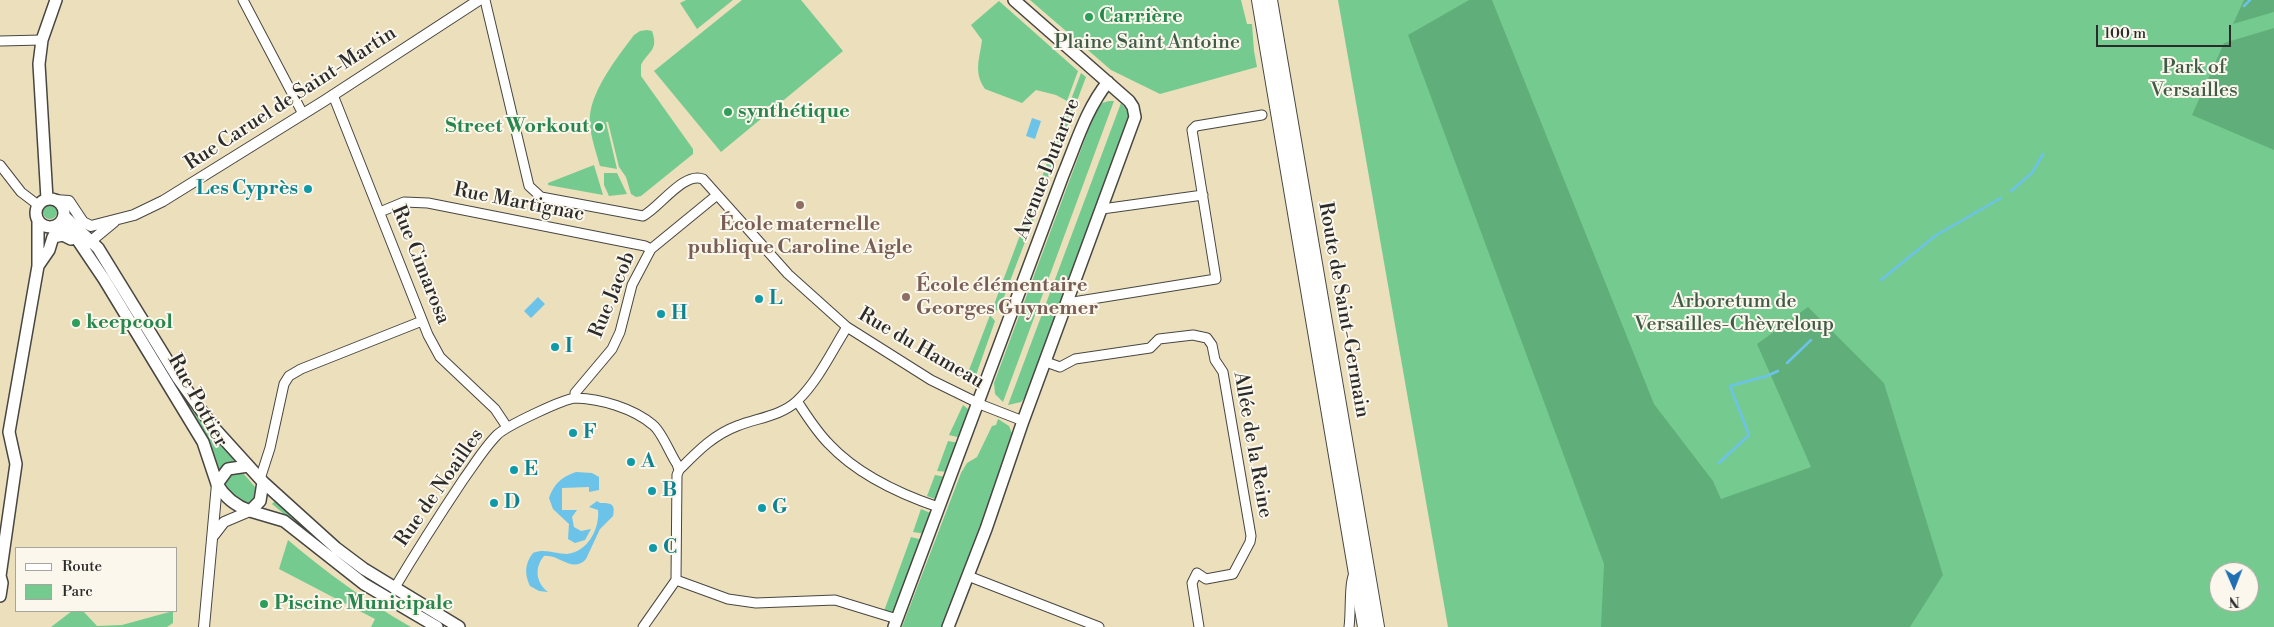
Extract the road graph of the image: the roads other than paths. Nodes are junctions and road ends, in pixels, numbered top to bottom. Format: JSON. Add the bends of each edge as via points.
{"nodes":[{"id":1,"x":56,"y":0,"type":"edge"},
{"id":2,"x":243,"y":0,"type":"edge"},
{"id":3,"x":478,"y":0,"type":"edge"},
{"id":4,"x":485,"y":0,"type":"edge"},
{"id":5,"x":1014,"y":0,"type":"edge"},
{"id":6,"x":1259,"y":0,"type":"edge"},
{"id":7,"x":1270,"y":0,"type":"edge"},
{"id":8,"x":42,"y":40,"type":"junction"},
{"id":9,"x":0,"y":41,"type":"edge"},
{"id":10,"x":1108,"y":82,"type":"junction"},
{"id":11,"x":333,"y":95,"type":"junction"},
{"id":12,"x":303,"y":114,"type":"junction"},
{"id":13,"x":1262,"y":115,"type":"dead end"},
{"id":14,"x":0,"y":165,"type":"edge"},
{"id":15,"x":717,"y":195,"type":"junction"},
{"id":16,"x":1203,"y":195,"type":"junction"},
{"id":17,"x":47,"y":201,"type":"junction"},
{"id":18,"x":1102,"y":209,"type":"junction"},
{"id":19,"x":380,"y":212,"type":"junction"},
{"id":20,"x":118,"y":219,"type":"junction"},
{"id":21,"x":38,"y":221,"type":"junction"},
{"id":22,"x":57,"y":223,"type":"junction"},
{"id":23,"x":87,"y":246,"type":"junction"},
{"id":24,"x":651,"y":249,"type":"junction"},
{"id":25,"x":40,"y":264,"type":"junction"},
{"id":26,"x":1067,"y":303,"type":"junction"},
{"id":27,"x":422,"y":321,"type":"junction"},
{"id":28,"x":847,"y":327,"type":"junction"},
{"id":29,"x":1046,"y":362,"type":"junction"},
{"id":30,"x":575,"y":398,"type":"junction"},
{"id":31,"x":797,"y":401,"type":"junction"},
{"id":32,"x":977,"y":402,"type":"junction"},
{"id":33,"x":1023,"y":421,"type":"junction"},
{"id":34,"x":507,"y":427,"type":"junction"},
{"id":35,"x":264,"y":464,"type":"junction"},
{"id":36,"x":248,"y":466,"type":"junction"},
{"id":37,"x":679,"y":470,"type":"junction"},
{"id":38,"x":262,"y":481,"type":"junction"},
{"id":39,"x":217,"y":484,"type":"junction"},
{"id":40,"x":938,"y":507,"type":"junction"},
{"id":41,"x":250,"y":511,"type":"junction"},
{"id":42,"x":213,"y":536,"type":"junction"},
{"id":43,"x":1356,"y":572,"type":"junction"},
{"id":44,"x":0,"y":576,"type":"edge"},
{"id":45,"x":968,"y":576,"type":"junction"},
{"id":46,"x":676,"y":580,"type":"junction"},
{"id":47,"x":394,"y":589,"type":"junction"},
{"id":48,"x":0,"y":596,"type":"edge"},
{"id":49,"x":896,"y":623,"type":"edge"},
{"id":50,"x":204,"y":627,"type":"edge"},
{"id":51,"x":437,"y":627,"type":"edge"},
{"id":52,"x":459,"y":627,"type":"edge"},
{"id":53,"x":643,"y":627,"type":"edge"},
{"id":54,"x":948,"y":627,"type":"edge"},
{"id":55,"x":1099,"y":627,"type":"edge"},
{"id":56,"x":1199,"y":627,"type":"edge"},
{"id":57,"x":1349,"y":627,"type":"edge"},
{"id":58,"x":1365,"y":627,"type":"edge"},
{"id":59,"x":1377,"y":627,"type":"edge"}],
"edges":[{"from":1,"to":8,"type":"main road"},
{"from":2,"to":12,"type":"street"},
{"from":3,"to":11,"type":"street","name":"Rue Caruel de Saint-Martin"},
{"from":4,"to":15,"type":"street","name":"Rue du Hameau","via":[[529,186],[534,192],[541,197],[643,216],[690,178],[699,178]]},
{"from":5,"to":10,"type":"main road"},
{"from":6,"to":43,"type":"main road","name":"Route de Saint-Germain"},
{"from":7,"to":59,"type":"main road","name":"Route de Saint-Germain"},
{"from":8,"to":9,"type":"street"},
{"from":8,"to":17,"type":"main road","via":[[39,89]]},
{"from":10,"to":18,"type":"main road","via":[[1129,101],[1135,117]]},
{"from":10,"to":32,"type":"main road","name":"Avenue Dutartre","via":[[1091,108],[1062,175]]},
{"from":11,"to":12,"type":"street","name":"Rue Caruel de Saint-Martin"},
{"from":11,"to":19,"type":"street","name":"Rue Cimarosa"},
{"from":12,"to":20,"type":"street","name":"Rue Caruel de Saint-Martin","via":[[163,201]]},
{"from":13,"to":16,"type":"street","via":[[1196,126],[1192,130]]},
{"from":14,"to":17,"type":"street","via":[[21,192]]},
{"from":15,"to":24,"type":"street","name":"Rue Jacob"},
{"from":15,"to":28,"type":"street","name":"Rue du Hameau","via":[[788,274]]},
{"from":16,"to":18,"type":"street"},
{"from":16,"to":26,"type":"street","via":[[1216,279]]},
{"from":17,"to":20,"type":"street","name":"Rue Caruel de Saint-Martin","via":[[69,201],[87,225]]},
{"from":17,"to":21,"type":"main road","via":[[35,213]]},
{"from":17,"to":22,"type":"main road","via":[[62,206]]},
{"from":18,"to":26,"type":"main road"},
{"from":19,"to":24,"type":"street","name":"Rue Martignac","via":[[404,202],[428,203]]},
{"from":19,"to":27,"type":"street","name":"Rue Cimarosa"},
{"from":20,"to":23,"type":"street","name":"Rue Caruel de Saint-Martin"},
{"from":21,"to":22,"type":"main road","via":[[44,226]]},
{"from":21,"to":25,"type":"main road"},
{"from":22,"to":23,"type":"main road","name":"Rue Pottier"},
{"from":22,"to":25,"type":"main road","via":[[45,239]]},
{"from":23,"to":25,"type":"main road","via":[[58,235],[50,241]]},
{"from":23,"to":36,"type":"main road","name":"Rue Pottier","via":[[98,248],[178,378],[214,428]]},
{"from":23,"to":39,"type":"main road","name":"Rue Pottier","via":[[203,442]]},
{"from":24,"to":30,"type":"street","name":"Rue Jacob","via":[[632,285],[620,332],[612,349],[575,393]]},
{"from":25,"to":44,"type":"main road","via":[[9,432],[16,464]]},
{"from":26,"to":29,"type":"main road"},
{"from":27,"to":34,"type":"street","name":"Rue Cimarosa","via":[[440,357],[495,409]]},
{"from":27,"to":35,"type":"street","via":[[289,376],[284,384]]},
{"from":28,"to":31,"type":"street"},
{"from":28,"to":32,"type":"street","name":"Rue du Hameau","via":[[931,380]]},
{"from":29,"to":33,"type":"main road"},
{"from":29,"to":56,"type":"street","name":"Allée de la Reine","via":[[1060,367],[1075,359],[1150,348],[1159,339],[1193,334],[1207,338],[1212,345],[1215,360],[1223,372],[1251,536],[1233,574],[1206,579],[1197,573],[1192,583]]},
{"from":30,"to":34,"type":"street","name":"Rue de Noailles"},
{"from":30,"to":37,"type":"street","name":"Rue de Noailles","via":[[604,401],[628,410],[654,426]]},
{"from":31,"to":37,"type":"street","via":[[778,412],[718,435]]},
{"from":31,"to":40,"type":"street","via":[[834,450],[871,477]]},
{"from":32,"to":33,"type":"street","name":"Rue du Hameau"},
{"from":32,"to":40,"type":"main road","name":"Avenue Dutartre"},
{"from":33,"to":45,"type":"main road"},
{"from":34,"to":47,"type":"street","name":"Rue de Noailles","via":[[486,447]]},
{"from":35,"to":36,"type":"street"},
{"from":35,"to":38,"type":"street"},
{"from":36,"to":38,"type":"main road"},
{"from":36,"to":39,"type":"main road","via":[[228,469]]},
{"from":37,"to":46,"type":"street"},
{"from":38,"to":41,"type":"main road","via":[[260,501]]},
{"from":38,"to":47,"type":"main road","via":[[336,548]]},
{"from":39,"to":41,"type":"main road","via":[[236,505]]},
{"from":39,"to":42,"type":"street","name":"Rue Pottier"},
{"from":40,"to":49,"type":"main road","name":"Avenue Dutartre"},
{"from":41,"to":42,"type":"street","via":[[224,522]]},
{"from":41,"to":51,"type":"main road","via":[[284,521],[364,584]]},
{"from":42,"to":50,"type":"street","name":"Rue Pottier"},
{"from":43,"to":57,"type":"street","via":[[1351,580]]},
{"from":43,"to":58,"type":"main road","name":"Route de Saint-Germain"},
{"from":44,"to":48,"type":"main road"},
{"from":45,"to":54,"type":"main road"},
{"from":45,"to":55,"type":"street"},
{"from":46,"to":49,"type":"street","via":[[728,599],[756,603],[836,600]]},
{"from":46,"to":53,"type":"street"},
{"from":47,"to":52,"type":"main road"}]}
